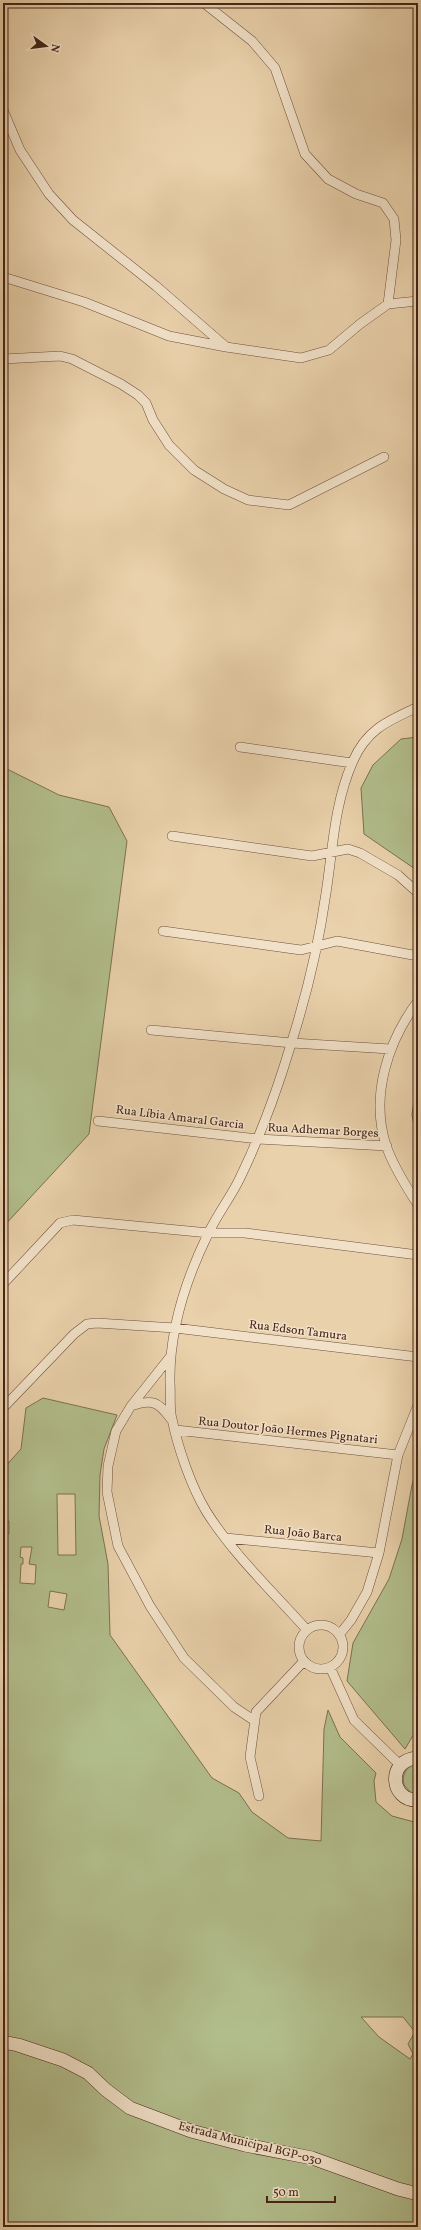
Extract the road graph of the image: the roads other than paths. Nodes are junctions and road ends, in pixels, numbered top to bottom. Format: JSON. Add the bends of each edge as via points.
{"nodes":[{"id":1,"x":204,"y":3,"type":"edge"},
{"id":2,"x":3,"y":110,"type":"edge"},
{"id":3,"x":3,"y":277,"type":"edge"},
{"id":4,"x":418,"y":301,"type":"edge"},
{"id":5,"x":388,"y":304,"type":"junction"},
{"id":6,"x":226,"y":347,"type":"junction"},
{"id":7,"x":3,"y":359,"type":"edge"},
{"id":8,"x":384,"y":457,"type":"dead end"},
{"id":9,"x":418,"y":707,"type":"edge"},
{"id":10,"x":240,"y":747,"type":"dead end"},
{"id":11,"x":352,"y":763,"type":"junction"},
{"id":12,"x":172,"y":836,"type":"dead end"},
{"id":13,"x":331,"y":851,"type":"junction"},
{"id":14,"x":418,"y":893,"type":"edge"},
{"id":15,"x":163,"y":931,"type":"dead end"},
{"id":16,"x":317,"y":946,"type":"junction"},
{"id":17,"x":418,"y":956,"type":"edge"},
{"id":18,"x":418,"y":1001,"type":"edge"},
{"id":19,"x":151,"y":1030,"type":"dead end"},
{"id":20,"x":292,"y":1043,"type":"junction"},
{"id":21,"x":390,"y":1049,"type":"junction"},
{"id":22,"x":98,"y":1121,"type":"dead end"},
{"id":23,"x":258,"y":1139,"type":"junction"},
{"id":24,"x":386,"y":1146,"type":"junction"},
{"id":25,"x":418,"y":1205,"type":"edge"},
{"id":26,"x":209,"y":1233,"type":"junction"},
{"id":27,"x":418,"y":1255,"type":"edge"},
{"id":28,"x":3,"y":1284,"type":"edge"},
{"id":29,"x":175,"y":1328,"type":"junction"},
{"id":30,"x":170,"y":1357,"type":"junction"},
{"id":31,"x":418,"y":1357,"type":"edge"},
{"id":32,"x":418,"y":1404,"type":"edge"},
{"id":33,"x":131,"y":1406,"type":"junction"},
{"id":34,"x":3,"y":1408,"type":"edge"},
{"id":35,"x":171,"y":1419,"type":"junction"},
{"id":36,"x":176,"y":1430,"type":"junction"},
{"id":37,"x":398,"y":1455,"type":"junction"},
{"id":38,"x":226,"y":1538,"type":"junction"},
{"id":39,"x":379,"y":1553,"type":"junction"},
{"id":40,"x":307,"y":1630,"type":"junction"},
{"id":41,"x":339,"y":1635,"type":"junction"},
{"id":42,"x":304,"y":1661,"type":"junction"},
{"id":43,"x":330,"y":1667,"type":"junction"},
{"id":44,"x":255,"y":1721,"type":"junction"},
{"id":45,"x":418,"y":1758,"type":"edge"},
{"id":46,"x":400,"y":1765,"type":"junction"},
{"id":47,"x":259,"y":1796,"type":"dead end"},
{"id":48,"x":415,"y":1801,"type":"edge"},
{"id":49,"x":3,"y":2042,"type":"edge"},
{"id":50,"x":418,"y":2194,"type":"edge"}],
"edges":[{"from":1,"to":5,"type":"street","via":[[252,41],[275,68],[305,154],[328,179],[356,194],[383,203],[394,219],[396,240]]},
{"from":2,"to":6,"type":"street","via":[[20,150],[49,194],[73,220],[156,286]]},
{"from":3,"to":6,"type":"street","via":[[84,302],[169,336]]},
{"from":4,"to":5,"type":"street"},
{"from":5,"to":6,"type":"street","via":[[329,350],[301,358]]},
{"from":7,"to":8,"type":"street","via":[[60,356],[72,359],[121,384],[146,403],[153,420],[169,445],[194,470],[224,489],[248,500],[290,505]]},
{"from":9,"to":11,"type":"street","via":[[379,726],[364,740]]},
{"from":10,"to":11,"type":"street"},
{"from":11,"to":13,"type":"street","via":[[335,816]]},
{"from":12,"to":13,"type":"street","via":[[312,856]]},
{"from":13,"to":14,"type":"street","via":[[348,849],[360,854],[398,875]]},
{"from":13,"to":16,"type":"street"},
{"from":15,"to":16,"type":"street","via":[[301,950]]},
{"from":16,"to":17,"type":"street","via":[[337,942]]},
{"from":16,"to":20,"type":"street"},
{"from":18,"to":21,"type":"street"},
{"from":19,"to":20,"type":"street"},
{"from":20,"to":21,"type":"street"},
{"from":20,"to":23,"type":"street"},
{"from":21,"to":24,"type":"street","via":[[383,1082],[382,1103],[382,1126]]},
{"from":22,"to":23,"type":"street","name":"Rua Líbia Amaral Garcia"},
{"from":23,"to":24,"type":"street","name":"Rua Adhemar Borges"},
{"from":23,"to":26,"type":"street","via":[[238,1183]]},
{"from":24,"to":25,"type":"street"},
{"from":26,"to":27,"type":"street","via":[[245,1232]]},
{"from":26,"to":28,"type":"street","via":[[72,1220],[60,1223]]},
{"from":26,"to":29,"type":"street","via":[[190,1276],[178,1310]]},
{"from":29,"to":30,"type":"street"},
{"from":29,"to":31,"type":"street","name":"Rua Edson Tamura"},
{"from":29,"to":34,"type":"street","name":"Rua Edson Tamura","via":[[87,1324],[74,1334]]},
{"from":30,"to":33,"type":"street"},
{"from":30,"to":35,"type":"street"},
{"from":32,"to":37,"type":"street"},
{"from":33,"to":35,"type":"street","via":[[146,1401],[161,1404]]},
{"from":33,"to":44,"type":"street","via":[[116,1431],[108,1466],[107,1492],[118,1546],[150,1606],[184,1658],[234,1707]]},
{"from":35,"to":36,"type":"street"},
{"from":36,"to":37,"type":"street","name":"Rua Doutor João Hermes Pignatari"},
{"from":36,"to":38,"type":"street","via":[[185,1464],[205,1510]]},
{"from":37,"to":39,"type":"street"},
{"from":38,"to":39,"type":"street","name":"Rua João Barca"},
{"from":38,"to":40,"type":"street"},
{"from":39,"to":41,"type":"street","via":[[367,1592]]},
{"from":40,"to":41,"type":"street","via":[[320,1625],[327,1626]]},
{"from":40,"to":42,"type":"street","via":[[302,1636],[299,1649]]},
{"from":41,"to":43,"type":"street","via":[[342,1649],[340,1656]]},
{"from":42,"to":43,"type":"street","via":[[319,1669]]},
{"from":42,"to":44,"type":"street","via":[[256,1712]]},
{"from":43,"to":46,"type":"street","via":[[354,1720]]},
{"from":44,"to":47,"type":"street","via":[[250,1757]]},
{"from":45,"to":46,"type":"street","via":[[411,1758]]},
{"from":46,"to":48,"type":"street","via":[[396,1784],[403,1796]]},
{"from":49,"to":50,"type":"street","name":"Estrada Municipal BGP-030","via":[[63,2060],[88,2073],[130,2108],[191,2131],[312,2158]]}]}
